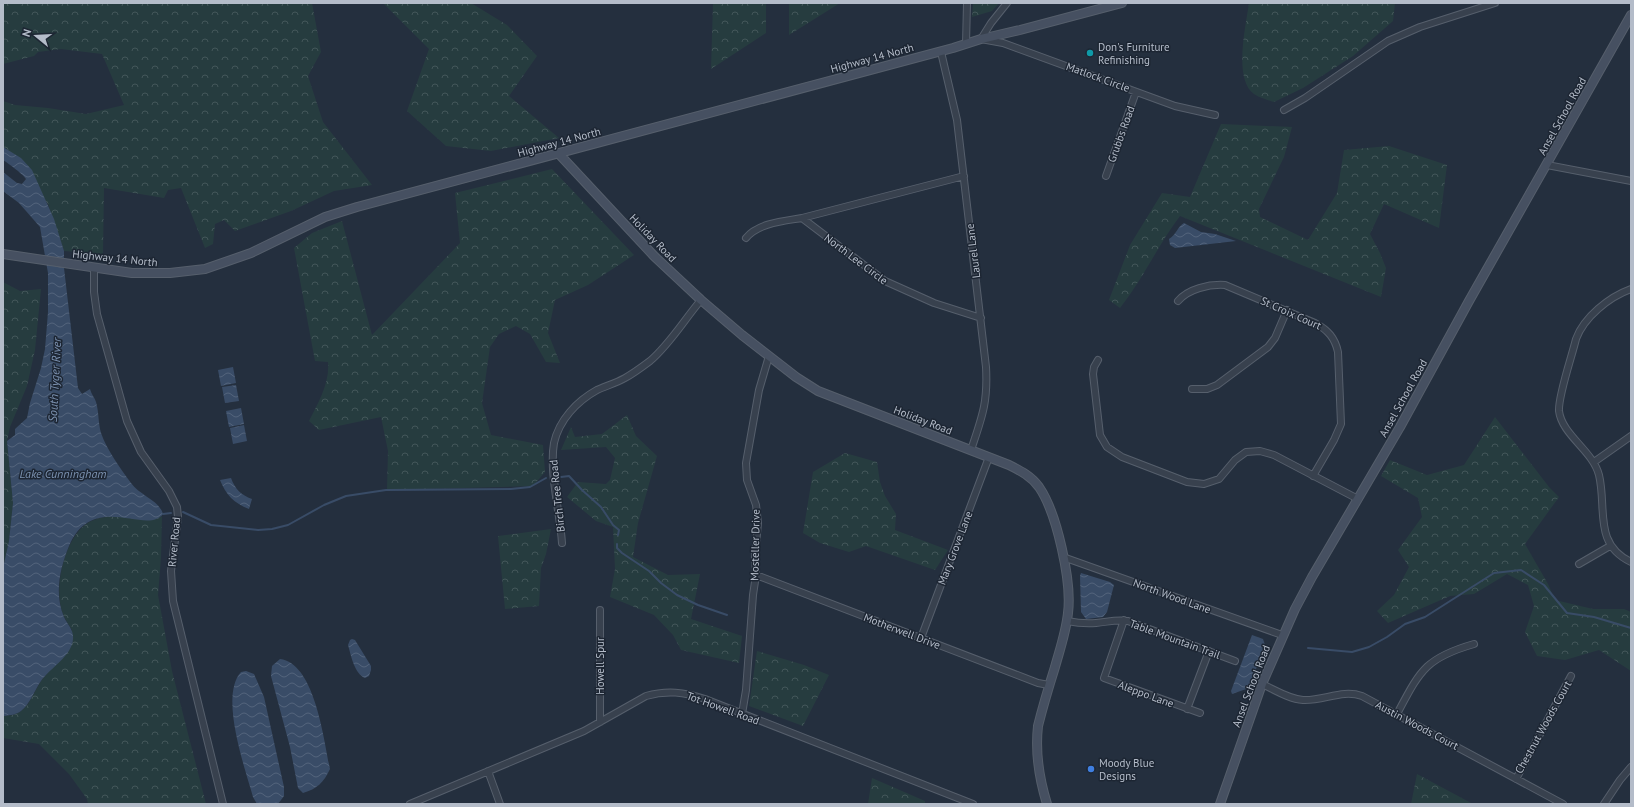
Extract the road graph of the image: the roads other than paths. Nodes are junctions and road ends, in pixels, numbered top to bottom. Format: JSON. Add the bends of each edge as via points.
{"nodes":[{"id":1,"x":967,"y":3,"type":"edge"},
{"id":2,"x":1007,"y":3,"type":"edge"},
{"id":3,"x":1122,"y":3,"type":"edge"},
{"id":4,"x":1495,"y":3,"type":"edge"},
{"id":5,"x":1631,"y":15,"type":"edge"},
{"id":6,"x":981,"y":38,"type":"junction"},
{"id":7,"x":966,"y":44,"type":"junction"},
{"id":8,"x":941,"y":52,"type":"junction"},
{"id":9,"x":1136,"y":92,"type":"junction"},
{"id":10,"x":1284,"y":110,"type":"dead end"},
{"id":11,"x":1215,"y":115,"type":"dead end"},
{"id":12,"x":559,"y":154,"type":"junction"},
{"id":13,"x":1547,"y":165,"type":"junction"},
{"id":14,"x":964,"y":176,"type":"junction"},
{"id":15,"x":1106,"y":176,"type":"dead end"},
{"id":16,"x":1631,"y":180,"type":"edge"},
{"id":17,"x":802,"y":218,"type":"junction"},
{"id":18,"x":746,"y":238,"type":"dead end"},
{"id":19,"x":3,"y":254,"type":"edge"},
{"id":20,"x":94,"y":267,"type":"junction"},
{"id":21,"x":1631,"y":289,"type":"edge"},
{"id":22,"x":701,"y":300,"type":"junction"},
{"id":23,"x":1178,"y":301,"type":"dead end"},
{"id":24,"x":1287,"y":310,"type":"junction"},
{"id":25,"x":981,"y":318,"type":"junction"},
{"id":26,"x":769,"y":356,"type":"junction"},
{"id":27,"x":1098,"y":360,"type":"dead end"},
{"id":28,"x":1192,"y":389,"type":"dead end"},
{"id":29,"x":1631,"y":436,"type":"edge"},
{"id":30,"x":971,"y":450,"type":"junction"},
{"id":31,"x":989,"y":457,"type":"junction"},
{"id":32,"x":1594,"y":462,"type":"junction"},
{"id":33,"x":1313,"y":476,"type":"junction"},
{"id":34,"x":1358,"y":499,"type":"junction"},
{"id":35,"x":562,"y":543,"type":"dead end"},
{"id":36,"x":1610,"y":546,"type":"junction"},
{"id":37,"x":1063,"y":556,"type":"junction"},
{"id":38,"x":1631,"y":562,"type":"edge"},
{"id":39,"x":1579,"y":564,"type":"dead end"},
{"id":40,"x":756,"y":575,"type":"junction"},
{"id":41,"x":600,"y":610,"type":"dead end"},
{"id":42,"x":1124,"y":620,"type":"junction"},
{"id":43,"x":1067,"y":621,"type":"junction"},
{"id":44,"x":1282,"y":636,"type":"junction"},
{"id":45,"x":921,"y":638,"type":"junction"},
{"id":46,"x":1474,"y":644,"type":"dead end"},
{"id":47,"x":1209,"y":651,"type":"junction"},
{"id":48,"x":1235,"y":660,"type":"dead end"},
{"id":49,"x":1571,"y":676,"type":"dead end"},
{"id":50,"x":1262,"y":684,"type":"junction"},
{"id":51,"x":1049,"y":685,"type":"junction"},
{"id":52,"x":1187,"y":709,"type":"junction"},
{"id":53,"x":1200,"y":713,"type":"dead end"},
{"id":54,"x":742,"y":714,"type":"junction"},
{"id":55,"x":1397,"y":714,"type":"junction"},
{"id":56,"x":600,"y":722,"type":"junction"},
{"id":57,"x":1631,"y":767,"type":"edge"},
{"id":58,"x":488,"y":771,"type":"junction"},
{"id":59,"x":1516,"y":779,"type":"junction"},
{"id":60,"x":223,"y":804,"type":"edge"},
{"id":61,"x":410,"y":804,"type":"edge"},
{"id":62,"x":500,"y":804,"type":"edge"},
{"id":63,"x":974,"y":804,"type":"edge"},
{"id":64,"x":1047,"y":804,"type":"edge"},
{"id":65,"x":1220,"y":804,"type":"edge"},
{"id":66,"x":1563,"y":804,"type":"edge"},
{"id":67,"x":1604,"y":804,"type":"edge"}],
"edges":[{"from":1,"to":7,"type":"street"},
{"from":2,"to":6,"type":"street"},
{"from":3,"to":6,"type":"street","name":"Highway 14 North"},
{"from":4,"to":10,"type":"street","via":[[1435,21],[1399,36],[1370,52]]},
{"from":5,"to":13,"type":"street","name":"Ansel School Road"},
{"from":6,"to":7,"type":"street","name":"Highway 14 North"},
{"from":6,"to":9,"type":"street","name":"Matlock Circle","via":[[1003,43]]},
{"from":7,"to":8,"type":"street","name":"Highway 14 North"},
{"from":8,"to":12,"type":"street","name":"Highway 14 North"},
{"from":8,"to":14,"type":"street","name":"Laurel Lane","via":[[957,120]]},
{"from":9,"to":11,"type":"street","name":"Matlock Circle","via":[[1175,106]]},
{"from":9,"to":15,"type":"street","name":"Grubbs Road"},
{"from":12,"to":20,"type":"street","name":"Highway 14 North","via":[[338,213],[251,253],[205,269],[158,274]]},
{"from":12,"to":22,"type":"street","name":"Holiday Road","via":[[654,256]]},
{"from":13,"to":16,"type":"street"},
{"from":13,"to":34,"type":"street","name":"Ansel School Road"},
{"from":14,"to":17,"type":"street"},
{"from":14,"to":25,"type":"street","name":"Laurel Lane"},
{"from":17,"to":18,"type":"street","via":[[759,229]]},
{"from":17,"to":25,"type":"street","name":"North Lee Circle","via":[[885,281],[934,303]]},
{"from":19,"to":20,"type":"street","name":"Highway 14 North"},
{"from":20,"to":60,"type":"street","name":"River Road","via":[[96,314],[128,422],[141,452],[169,491],[177,507],[171,571],[173,601]]},
{"from":21,"to":32,"type":"street","via":[[1600,308],[1580,329],[1560,401],[1564,424]]},
{"from":22,"to":26,"type":"street","name":"Holiday Road"},
{"from":22,"to":35,"type":"street","name":"Birch Tree Road","via":[[651,360],[626,378],[586,397],[559,428],[553,459]]},
{"from":23,"to":24,"type":"street","name":"St Croix Court","via":[[1183,295],[1194,290],[1221,285]]},
{"from":24,"to":28,"type":"street","via":[[1275,338],[1268,347],[1217,385],[1207,389]]},
{"from":24,"to":33,"type":"street","name":"St Croix Court","via":[[1324,328],[1334,338],[1338,352],[1341,424]]},
{"from":25,"to":30,"type":"street","name":"Laurel Lane","via":[[987,393],[982,419]]},
{"from":26,"to":30,"type":"street","name":"Holiday Road","via":[[818,391]]},
{"from":26,"to":40,"type":"street","name":"Mosteller Drive","via":[[759,390],[746,463],[747,480],[758,513]]},
{"from":27,"to":33,"type":"street","via":[[1093,374],[1099,430],[1104,444],[1114,453],[1198,484],[1215,481],[1240,456],[1253,450],[1274,455]]},
{"from":29,"to":32,"type":"street"},
{"from":30,"to":31,"type":"street","name":"Holiday Road"},
{"from":31,"to":37,"type":"street","name":"Holiday Road","via":[[1022,472],[1038,486],[1052,516]]},
{"from":31,"to":45,"type":"street","name":"Mary Grove Lane"},
{"from":32,"to":36,"type":"street","via":[[1599,476],[1604,528]]},
{"from":33,"to":34,"type":"street"},
{"from":34,"to":44,"type":"street","name":"Ansel School Road","via":[[1312,577]]},
{"from":36,"to":38,"type":"street"},
{"from":36,"to":39,"type":"street"},
{"from":37,"to":43,"type":"street","name":"Holiday Road","via":[[1069,589]]},
{"from":37,"to":44,"type":"street","name":"North Wood Lane"},
{"from":40,"to":45,"type":"street","name":"Motherwell Drive"},
{"from":40,"to":54,"type":"street","name":"Mosteller Drive"},
{"from":41,"to":56,"type":"street","name":"Howell Spur"},
{"from":42,"to":43,"type":"street","name":"Table Mountain Trail","via":[[1084,624]]},
{"from":42,"to":47,"type":"street","name":"Table Mountain Trail"},
{"from":42,"to":52,"type":"street","name":"Aleppo Lane","via":[[1104,678]]},
{"from":43,"to":51,"type":"street","name":"Holiday Road"},
{"from":44,"to":50,"type":"street","name":"Ansel School Road"},
{"from":45,"to":51,"type":"street","name":"Motherwell Drive"},
{"from":46,"to":55,"type":"street","via":[[1445,654],[1427,666]]},
{"from":47,"to":48,"type":"street","name":"Table Mountain Trail"},
{"from":47,"to":52,"type":"street"},
{"from":49,"to":59,"type":"street","name":"Chestnut Woods Court"},
{"from":50,"to":55,"type":"street","name":"Austin Woods Court","via":[[1303,700],[1343,693],[1355,694]]},
{"from":50,"to":65,"type":"street","name":"Ansel School Road"},
{"from":51,"to":64,"type":"street","name":"Holiday Road","via":[[1036,740],[1038,768]]},
{"from":52,"to":53,"type":"street","name":"Aleppo Lane"},
{"from":54,"to":56,"type":"street","name":"Tot Howell Road","via":[[690,694],[665,692],[634,701]]},
{"from":54,"to":63,"type":"street","name":"Tot Howell Road"},
{"from":55,"to":59,"type":"street","name":"Austin Woods Court"},
{"from":56,"to":58,"type":"street","name":"Tot Howell Road"},
{"from":57,"to":67,"type":"street"},
{"from":58,"to":61,"type":"street","name":"Tot Howell Road"},
{"from":58,"to":62,"type":"street"},
{"from":59,"to":66,"type":"street","name":"Austin Woods Court"}]}
